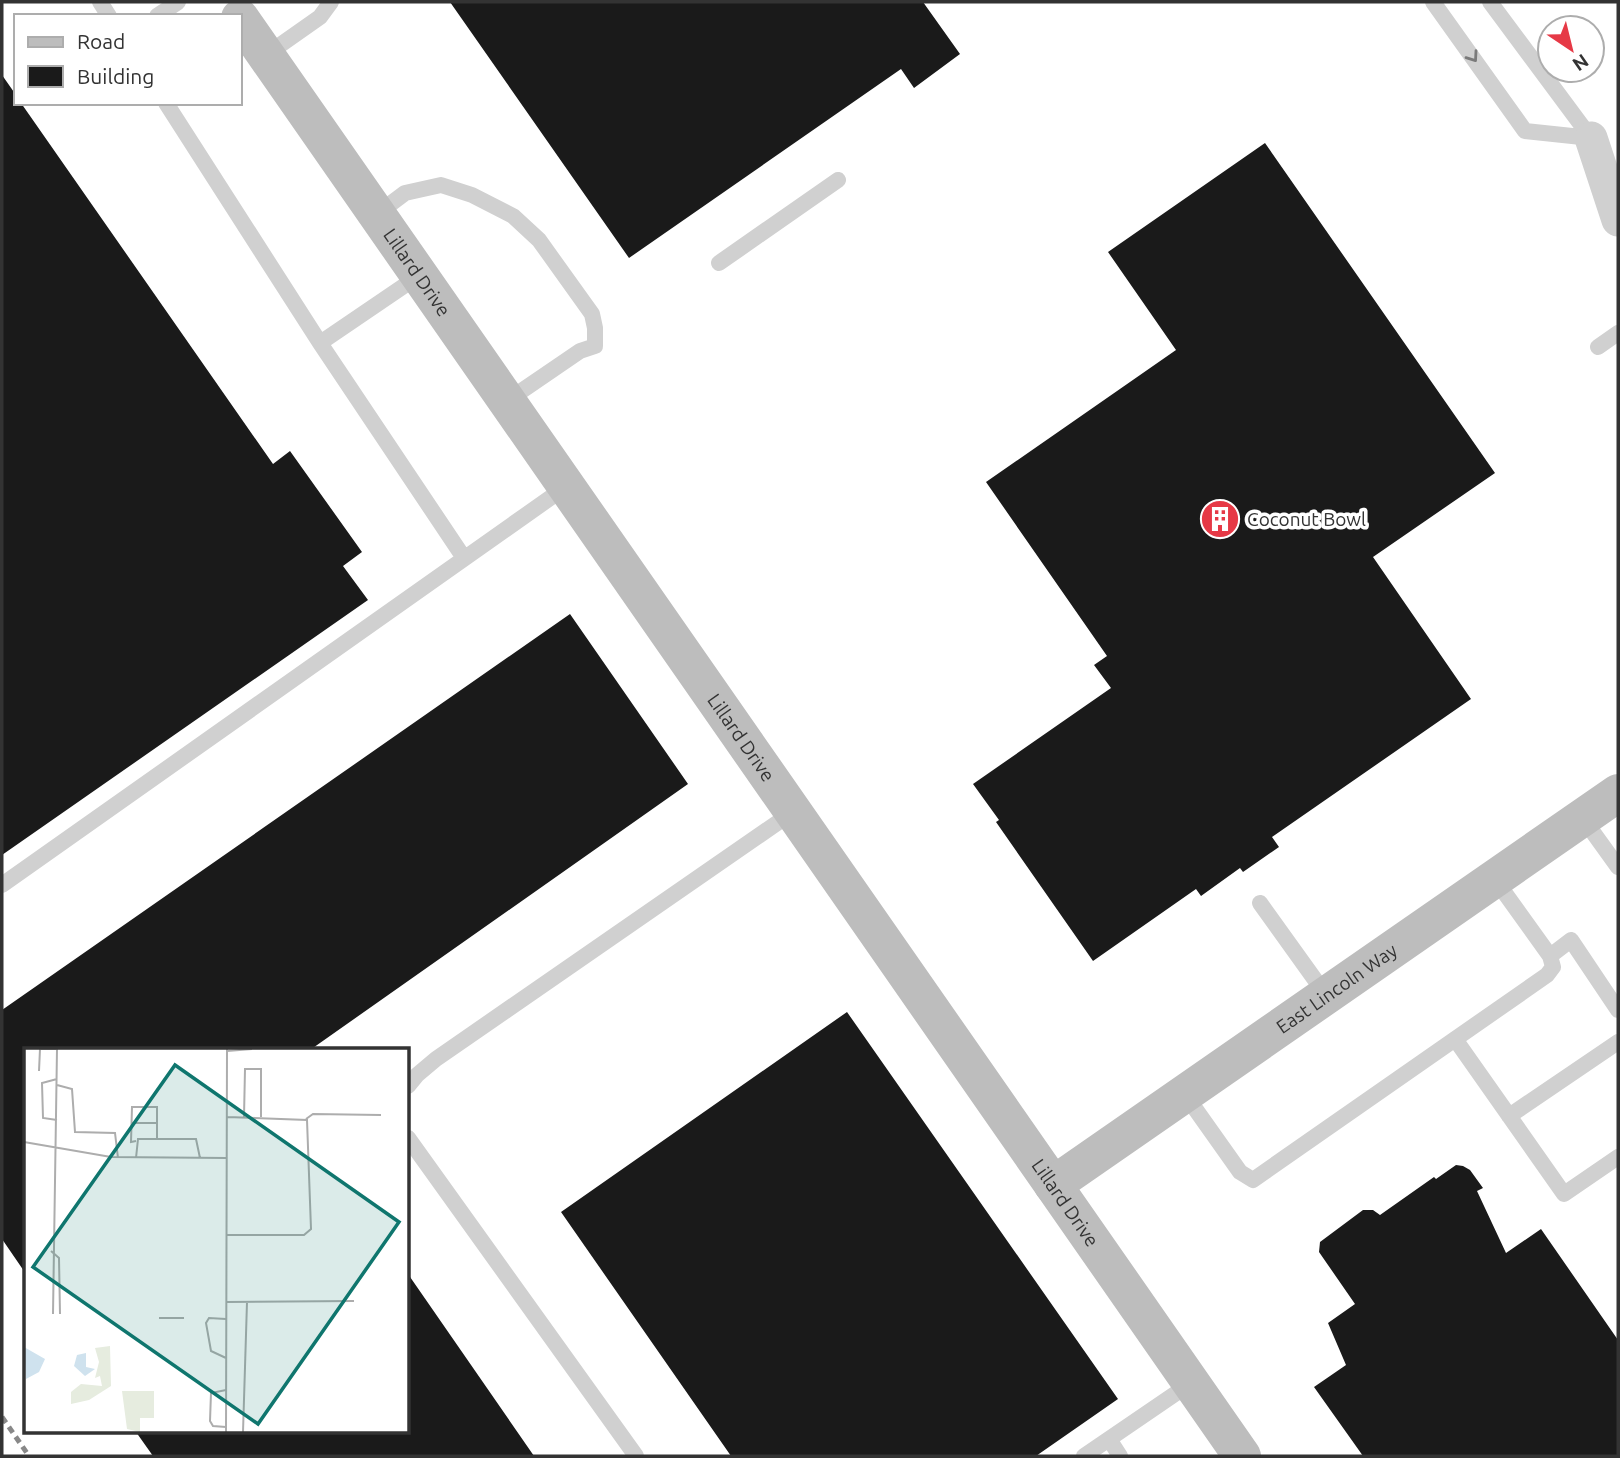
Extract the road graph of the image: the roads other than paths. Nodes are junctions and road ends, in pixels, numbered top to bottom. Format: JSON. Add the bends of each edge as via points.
{"nodes":[{"id":1,"x":178,"y":2,"type":"edge"},
{"id":2,"x":331,"y":2,"type":"edge"},
{"id":3,"x":1433,"y":2,"type":"edge"},
{"id":4,"x":1490,"y":2,"type":"edge"},
{"id":5,"x":160,"y":14,"type":"edge"},
{"id":6,"x":242,"y":21,"type":"edge"},
{"id":7,"x":266,"y":55,"type":"junction"},
{"id":8,"x":167,"y":105,"type":"edge"},
{"id":9,"x":1591,"y":138,"type":"junction"},
{"id":10,"x":838,"y":180,"type":"dead end"},
{"id":11,"x":377,"y":214,"type":"junction"},
{"id":12,"x":1618,"y":220,"type":"edge"},
{"id":13,"x":719,"y":263,"type":"dead end"},
{"id":14,"x":420,"y":275,"type":"junction"},
{"id":15,"x":1618,"y":333,"type":"edge"},
{"id":16,"x":320,"y":343,"type":"junction"},
{"id":17,"x":1598,"y":347,"type":"dead end"},
{"id":18,"x":507,"y":401,"type":"junction"},
{"id":19,"x":567,"y":486,"type":"junction"},
{"id":20,"x":464,"y":558,"type":"junction"},
{"id":21,"x":1618,"y":793,"type":"edge"},
{"id":22,"x":793,"y":811,"type":"junction"},
{"id":23,"x":1582,"y":817,"type":"junction"},
{"id":24,"x":1618,"y":867,"type":"edge"},
{"id":25,"x":1493,"y":878,"type":"junction"},
{"id":26,"x":2,"y":885,"type":"edge"},
{"id":27,"x":1260,"y":903,"type":"dead end"},
{"id":28,"x":1550,"y":956,"type":"junction"},
{"id":29,"x":1326,"y":995,"type":"junction"},
{"id":30,"x":1618,"y":1010,"type":"edge"},
{"id":31,"x":1455,"y":1039,"type":"junction"},
{"id":32,"x":1618,"y":1042,"type":"edge"},
{"id":33,"x":410,"y":1083,"type":"edge"},
{"id":34,"x":1184,"y":1093,"type":"junction"},
{"id":35,"x":1509,"y":1116,"type":"junction"},
{"id":36,"x":410,"y":1141,"type":"edge"},
{"id":37,"x":1618,"y":1157,"type":"edge"},
{"id":38,"x":1053,"y":1185,"type":"junction"},
{"id":39,"x":1191,"y":1383,"type":"junction"},
{"id":40,"x":1109,"y":1439,"type":"junction"},
{"id":41,"x":636,"y":1456,"type":"edge"},
{"id":42,"x":1084,"y":1456,"type":"edge"},
{"id":43,"x":1121,"y":1456,"type":"edge"},
{"id":44,"x":1242,"y":1456,"type":"edge"}],
"edges":[{"from":1,"to":5,"type":"lane"},
{"from":2,"to":7,"type":"lane","via":[[320,17]]},
{"from":3,"to":9,"type":"lane","one_way":true,"via":[[1525,131]]},
{"from":4,"to":9,"type":"lane"},
{"from":6,"to":7,"type":"street","name":"Lillard Drive"},
{"from":7,"to":11,"type":"street","name":"Lillard Drive"},
{"from":8,"to":16,"type":"lane"},
{"from":9,"to":12,"type":"street"},
{"from":10,"to":13,"type":"lane"},
{"from":11,"to":14,"type":"street","name":"Lillard Drive"},
{"from":11,"to":18,"type":"lane","via":[[405,193],[441,185],[472,195],[513,216],[539,240],[592,314],[595,346],[580,351]]},
{"from":14,"to":16,"type":"lane"},
{"from":14,"to":18,"type":"street","name":"Lillard Drive"},
{"from":15,"to":17,"type":"lane"},
{"from":16,"to":20,"type":"lane"},
{"from":18,"to":19,"type":"street","name":"Lillard Drive"},
{"from":19,"to":20,"type":"lane"},
{"from":19,"to":22,"type":"street","name":"Lillard Drive"},
{"from":20,"to":26,"type":"lane"},
{"from":21,"to":23,"type":"street","name":"East Lincoln Way"},
{"from":22,"to":33,"type":"lane","via":[[436,1059]]},
{"from":22,"to":38,"type":"street","name":"Lillard Drive"},
{"from":23,"to":24,"type":"lane"},
{"from":23,"to":25,"type":"street","name":"East Lincoln Way"},
{"from":25,"to":28,"type":"lane"},
{"from":25,"to":29,"type":"street","name":"East Lincoln Way"},
{"from":27,"to":29,"type":"lane"},
{"from":28,"to":30,"type":"lane","via":[[1571,940]]},
{"from":28,"to":31,"type":"lane","via":[[1553,967],[1548,975]]},
{"from":29,"to":34,"type":"street","name":"East Lincoln Way"},
{"from":31,"to":34,"type":"lane","via":[[1253,1180],[1240,1172]]},
{"from":31,"to":35,"type":"lane"},
{"from":32,"to":35,"type":"lane"},
{"from":34,"to":38,"type":"street","name":"East Lincoln Way"},
{"from":35,"to":37,"type":"lane","via":[[1564,1194]]},
{"from":36,"to":41,"type":"lane"},
{"from":38,"to":39,"type":"street","name":"Lillard Drive"},
{"from":39,"to":40,"type":"lane"},
{"from":39,"to":44,"type":"street","name":"Lillard Drive"},
{"from":40,"to":42,"type":"lane"},
{"from":40,"to":43,"type":"lane"}]}
